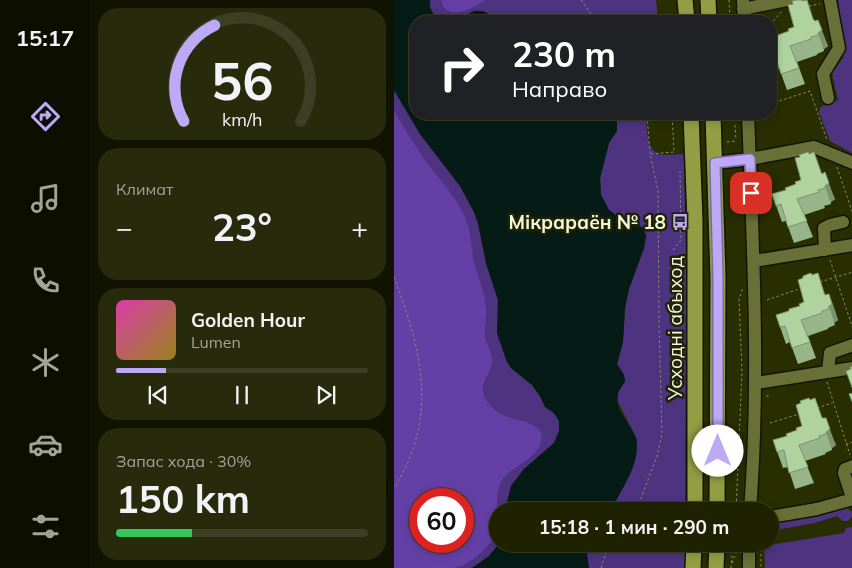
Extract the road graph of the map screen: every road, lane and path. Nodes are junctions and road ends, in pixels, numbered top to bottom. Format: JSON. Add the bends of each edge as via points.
{"nodes":[{"id":1,"x":581,"y":0,"type":"edge"},
{"id":2,"x":685,"y":0,"type":"edge"},
{"id":3,"x":708,"y":0,"type":"edge"},
{"id":4,"x":729,"y":0,"type":"edge"},
{"id":5,"x":787,"y":0,"type":"edge"},
{"id":6,"x":830,"y":1,"type":"edge"},
{"id":7,"x":806,"y":7,"type":"edge"},
{"id":8,"x":743,"y":10,"type":"edge"},
{"id":9,"x":781,"y":12,"type":"dead end"},
{"id":10,"x":592,"y":15,"type":"edge"},
{"id":11,"x":686,"y":15,"type":"edge"},
{"id":12,"x":709,"y":15,"type":"edge"},
{"id":13,"x":730,"y":15,"type":"edge"},
{"id":14,"x":777,"y":17,"type":"edge"},
{"id":15,"x":828,"y":98,"type":"dead end"},
{"id":16,"x":777,"y":102,"type":"edge"},
{"id":17,"x":648,"y":120,"type":"edge"},
{"id":18,"x":672,"y":120,"type":"edge"},
{"id":19,"x":691,"y":120,"type":"edge"},
{"id":20,"x":720,"y":120,"type":"edge"},
{"id":21,"x":748,"y":120,"type":"edge"},
{"id":22,"x":735,"y":125,"type":"dead end"},
{"id":23,"x":736,"y":136,"type":"dead end"},
{"id":24,"x":736,"y":141,"type":"dead end"},
{"id":25,"x":726,"y":142,"type":"dead end"},
{"id":26,"x":650,"y":154,"type":"junction"},
{"id":27,"x":832,"y":154,"type":"junction"},
{"id":28,"x":750,"y":159,"type":"junction"},
{"id":29,"x":715,"y":163,"type":"junction"},
{"id":30,"x":852,"y":163,"type":"edge"},
{"id":31,"x":680,"y":171,"type":"dead end"},
{"id":32,"x":848,"y":218,"type":"edge"},
{"id":33,"x":852,"y":245,"type":"edge"},
{"id":34,"x":826,"y":249,"type":"junction"},
{"id":35,"x":673,"y":250,"type":"dead end"},
{"id":36,"x":754,"y":261,"type":"junction"},
{"id":37,"x":852,"y":272,"type":"edge"},
{"id":38,"x":394,"y":277,"type":"edge"},
{"id":39,"x":836,"y":277,"type":"junction"},
{"id":40,"x":818,"y":283,"type":"edge"},
{"id":41,"x":744,"y":285,"type":"dead end"},
{"id":42,"x":801,"y":288,"type":"edge"},
{"id":43,"x":767,"y":300,"type":"dead end"},
{"id":44,"x":852,"y":329,"type":"edge"},
{"id":45,"x":852,"y":345,"type":"edge"},
{"id":46,"x":852,"y":368,"type":"edge"},
{"id":47,"x":826,"y":372,"type":"junction"},
{"id":48,"x":756,"y":383,"type":"junction"},
{"id":49,"x":763,"y":396,"type":"dead end"},
{"id":50,"x":771,"y":396,"type":"dead end"},
{"id":51,"x":833,"y":402,"type":"junction"},
{"id":52,"x":815,"y":408,"type":"edge"},
{"id":53,"x":806,"y":411,"type":"edge"},
{"id":54,"x":770,"y":424,"type":"dead end"},
{"id":55,"x":852,"y":442,"type":"edge"},
{"id":56,"x":846,"y":444,"type":"junction"},
{"id":57,"x":852,"y":461,"type":"edge"},
{"id":58,"x":852,"y":466,"type":"edge"},
{"id":59,"x":394,"y":488,"type":"edge"},
{"id":60,"x":852,"y":499,"type":"edge"},
{"id":61,"x":638,"y":502,"type":"edge"},
{"id":62,"x":695,"y":502,"type":"edge"},
{"id":63,"x":717,"y":502,"type":"edge"},
{"id":64,"x":736,"y":502,"type":"edge"},
{"id":65,"x":750,"y":502,"type":"edge"},
{"id":66,"x":779,"y":515,"type":"edge"},
{"id":67,"x":606,"y":552,"type":"edge"},
{"id":68,"x":694,"y":552,"type":"edge"},
{"id":69,"x":720,"y":552,"type":"edge"},
{"id":70,"x":731,"y":552,"type":"edge"},
{"id":71,"x":735,"y":552,"type":"edge"},
{"id":72,"x":749,"y":552,"type":"edge"},
{"id":73,"x":761,"y":552,"type":"edge"},
{"id":74,"x":726,"y":567,"type":"edge"},
{"id":75,"x":601,"y":568,"type":"edge"},
{"id":76,"x":693,"y":568,"type":"edge"},
{"id":77,"x":748,"y":568,"type":"edge"},
{"id":78,"x":762,"y":568,"type":"edge"}],
"edges":[{"from":1,"to":10,"type":"path"},
{"from":2,"to":11,"type":"main road"},
{"from":3,"to":12,"type":"main road"},
{"from":4,"to":13,"type":"path"},
{"from":5,"to":8,"type":"street"},
{"from":6,"to":7,"type":"path"},
{"from":6,"to":15,"type":"street","via":[[838,48],[823,74]]},
{"from":9,"to":14,"type":"path"},
{"from":16,"to":27,"type":"path","via":[[810,92]]},
{"from":17,"to":26,"type":"path"},
{"from":18,"to":26,"type":"path","via":[[674,152]]},
{"from":19,"to":62,"type":"main road","name":"Усходні абыход","via":[[695,229]]},
{"from":20,"to":29,"type":"main road"},
{"from":21,"to":28,"type":"street"},
{"from":22,"to":23,"type":"path"},
{"from":24,"to":25,"type":"path"},
{"from":26,"to":61,"type":"path","via":[[658,191],[662,434],[657,456]]},
{"from":27,"to":28,"type":"street","via":[[809,148]]},
{"from":27,"to":30,"type":"street"},
{"from":27,"to":32,"type":"path"},
{"from":28,"to":29,"type":"street"},
{"from":28,"to":36,"type":"street"},
{"from":29,"to":63,"type":"main road"},
{"from":31,"to":35,"type":"path","via":[[680,240]]},
{"from":32,"to":34,"type":"street","via":[[824,228]]},
{"from":33,"to":34,"type":"street"},
{"from":34,"to":36,"type":"street"},
{"from":34,"to":39,"type":"path"},
{"from":36,"to":48,"type":"street"},
{"from":37,"to":39,"type":"path"},
{"from":38,"to":59,"type":"path","via":[[414,338],[423,390],[419,429]]},
{"from":39,"to":40,"type":"path"},
{"from":39,"to":44,"type":"path"},
{"from":41,"to":64,"type":"path","via":[[739,299],[742,371]]},
{"from":42,"to":43,"type":"path"},
{"from":45,"to":47,"type":"street","via":[[830,353]]},
{"from":46,"to":47,"type":"street"},
{"from":47,"to":48,"type":"street"},
{"from":47,"to":51,"type":"path"},
{"from":48,"to":65,"type":"street"},
{"from":49,"to":50,"type":"path"},
{"from":51,"to":52,"type":"path"},
{"from":51,"to":56,"type":"path"},
{"from":53,"to":54,"type":"path"},
{"from":55,"to":56,"type":"path"},
{"from":56,"to":57,"type":"path"},
{"from":58,"to":60,"type":"street","via":[[844,473]]},
{"from":60,"to":66,"type":"street"},
{"from":67,"to":75,"type":"path"},
{"from":68,"to":76,"type":"main road"},
{"from":69,"to":74,"type":"main road"},
{"from":70,"to":74,"type":"path"},
{"from":71,"to":74,"type":"path"},
{"from":72,"to":77,"type":"street"},
{"from":73,"to":78,"type":"path"}]}
